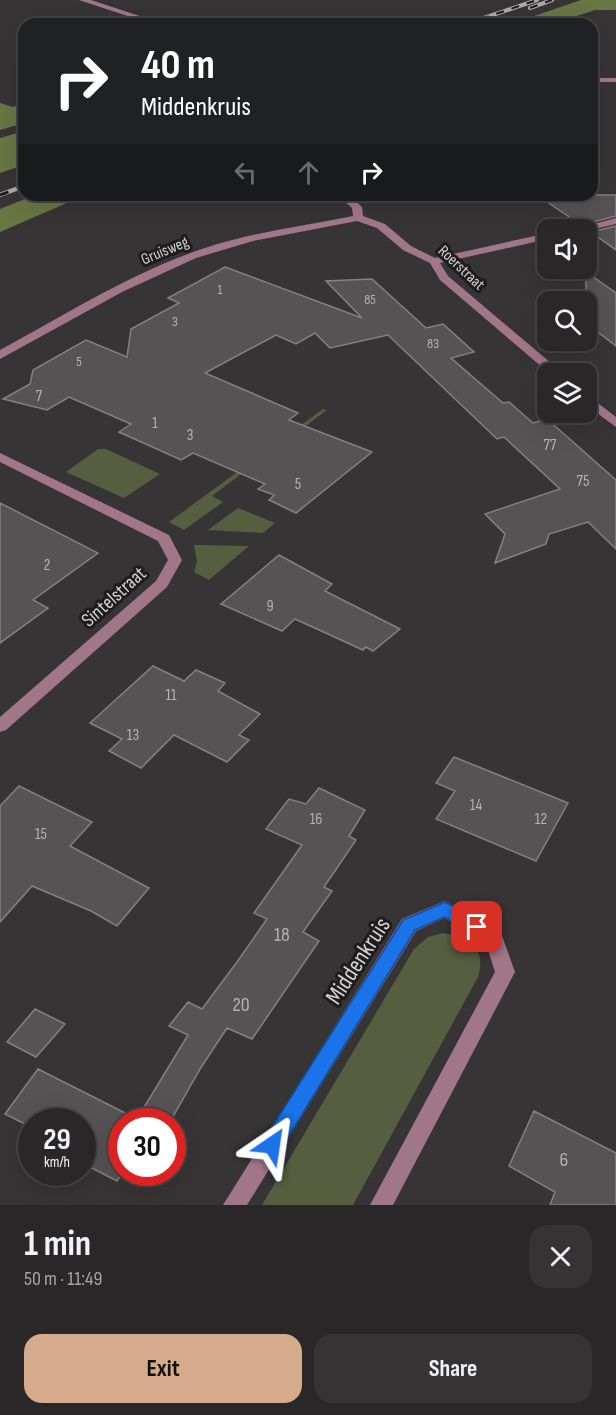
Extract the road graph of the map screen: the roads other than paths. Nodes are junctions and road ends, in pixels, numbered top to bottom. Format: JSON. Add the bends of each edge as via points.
{"nodes":[{"id":1,"x":83,"y":0,"type":"edge"},
{"id":2,"x":141,"y":18,"type":"edge"},
{"id":3,"x":598,"y":80,"type":"edge"},
{"id":4,"x":616,"y":80,"type":"edge"},
{"id":5,"x":350,"y":201,"type":"edge"},
{"id":6,"x":358,"y":218,"type":"junction"},
{"id":7,"x":616,"y":221,"type":"edge"},
{"id":8,"x":597,"y":225,"type":"edge"},
{"id":9,"x":537,"y":238,"type":"edge"},
{"id":10,"x":434,"y":261,"type":"junction"},
{"id":11,"x":0,"y":355,"type":"edge"},
{"id":12,"x":545,"y":363,"type":"edge"},
{"id":13,"x":597,"y":407,"type":"edge"},
{"id":14,"x":616,"y":423,"type":"edge"},
{"id":15,"x":0,"y":457,"type":"edge"},
{"id":16,"x":0,"y":726,"type":"edge"},
{"id":17,"x":234,"y":1205,"type":"edge"},
{"id":18,"x":381,"y":1205,"type":"edge"}],
"edges":[{"from":1,"to":2,"type":"street"},
{"from":3,"to":4,"type":"street"},
{"from":5,"to":6,"type":"street","via":[[357,207]]},
{"from":6,"to":10,"type":"street","name":"Roerstraat","via":[[381,226],[407,248]]},
{"from":6,"to":11,"type":"street","name":"Gruisweg","via":[[194,255],[123,288]]},
{"from":7,"to":8,"type":"street"},
{"from":9,"to":10,"type":"street"},
{"from":10,"to":12,"type":"street","name":"Roerstraat","via":[[444,278]]},
{"from":13,"to":14,"type":"street"},
{"from":15,"to":16,"type":"street","name":"Sintelstraat","via":[[164,538],[175,560],[162,584]]},
{"from":17,"to":18,"type":"street","name":"Middenkruis","via":[[409,925],[445,909],[493,936],[504,972]]}]}
